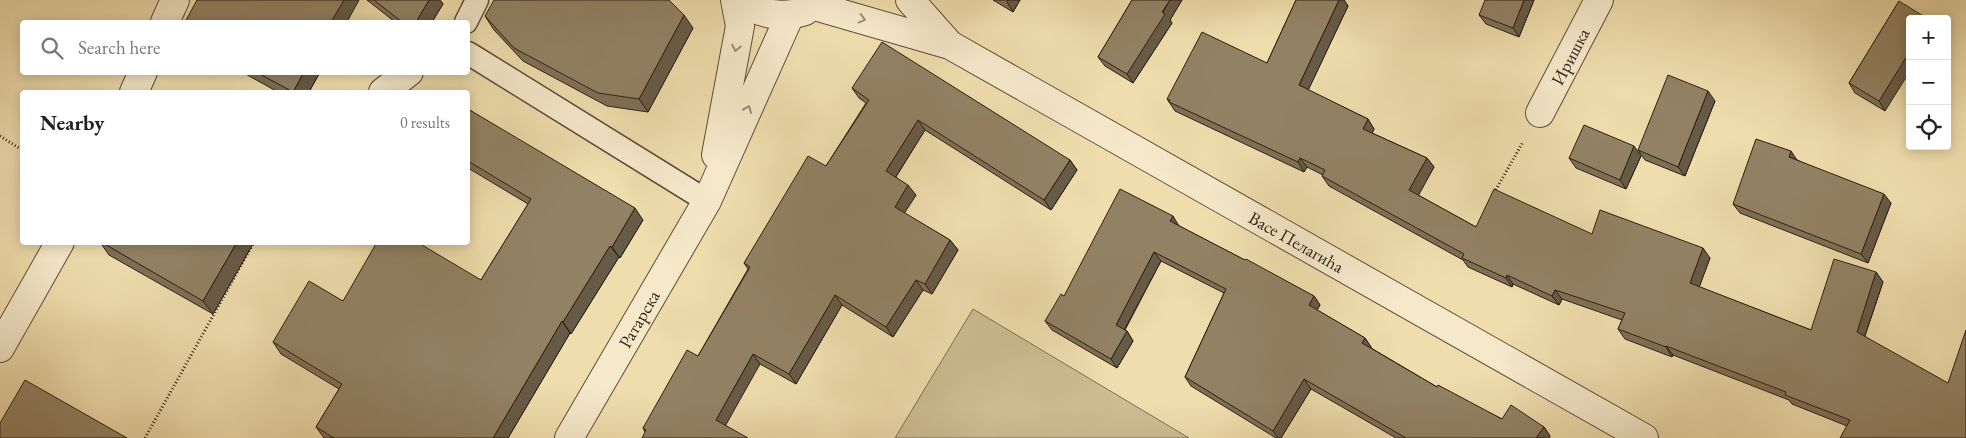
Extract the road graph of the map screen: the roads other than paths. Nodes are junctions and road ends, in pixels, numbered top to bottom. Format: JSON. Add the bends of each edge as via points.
{"nodes":[{"id":1,"x":175,"y":0,"type":"edge"},
{"id":2,"x":477,"y":0,"type":"edge"},
{"id":3,"x":735,"y":0,"type":"edge"},
{"id":4,"x":739,"y":0,"type":"edge"},
{"id":5,"x":910,"y":0,"type":"edge"},
{"id":6,"x":1599,"y":0,"type":"edge"},
{"id":7,"x":809,"y":7,"type":"edge"},
{"id":8,"x":166,"y":20,"type":"edge"},
{"id":9,"x":467,"y":20,"type":"edge"},
{"id":10,"x":950,"y":45,"type":"junction"},
{"id":11,"x":470,"y":54,"type":"edge"},
{"id":12,"x":142,"y":75,"type":"edge"},
{"id":13,"x":405,"y":75,"type":"edge"},
{"id":14,"x":135,"y":90,"type":"edge"},
{"id":15,"x":386,"y":90,"type":"edge"},
{"id":16,"x":1540,"y":113,"type":"road end"},
{"id":17,"x":707,"y":201,"type":"junction"},
{"id":18,"x":58,"y":245,"type":"edge"},
{"id":19,"x":0,"y":348,"type":"edge"},
{"id":20,"x":568,"y":438,"type":"edge"},
{"id":21,"x":1644,"y":438,"type":"edge"}],
"edges":[{"from":1,"to":8,"type":"street"},
{"from":2,"to":9,"type":"lane"},
{"from":3,"to":17,"type":"street","name":"Ратарска","one_way":true,"via":[[740,26]]},
{"from":4,"to":7,"type":"street","name":"Васе Пелагића","via":[[764,13]]},
{"from":5,"to":10,"type":"street","name":"Васе Пелагића"},
{"from":6,"to":16,"type":"street","name":"Иришка"},
{"from":7,"to":10,"type":"street","name":"Васе Пелагића","one_way":true},
{"from":17,"to":7,"type":"street","name":"Ратарска","one_way":true},
{"from":10,"to":21,"type":"street","name":"Васе Пелагића"},
{"from":11,"to":17,"type":"lane"},
{"from":12,"to":14,"type":"street"},
{"from":13,"to":15,"type":"street"},
{"from":17,"to":20,"type":"street","name":"Ратарска"},
{"from":18,"to":19,"type":"street"}]}
